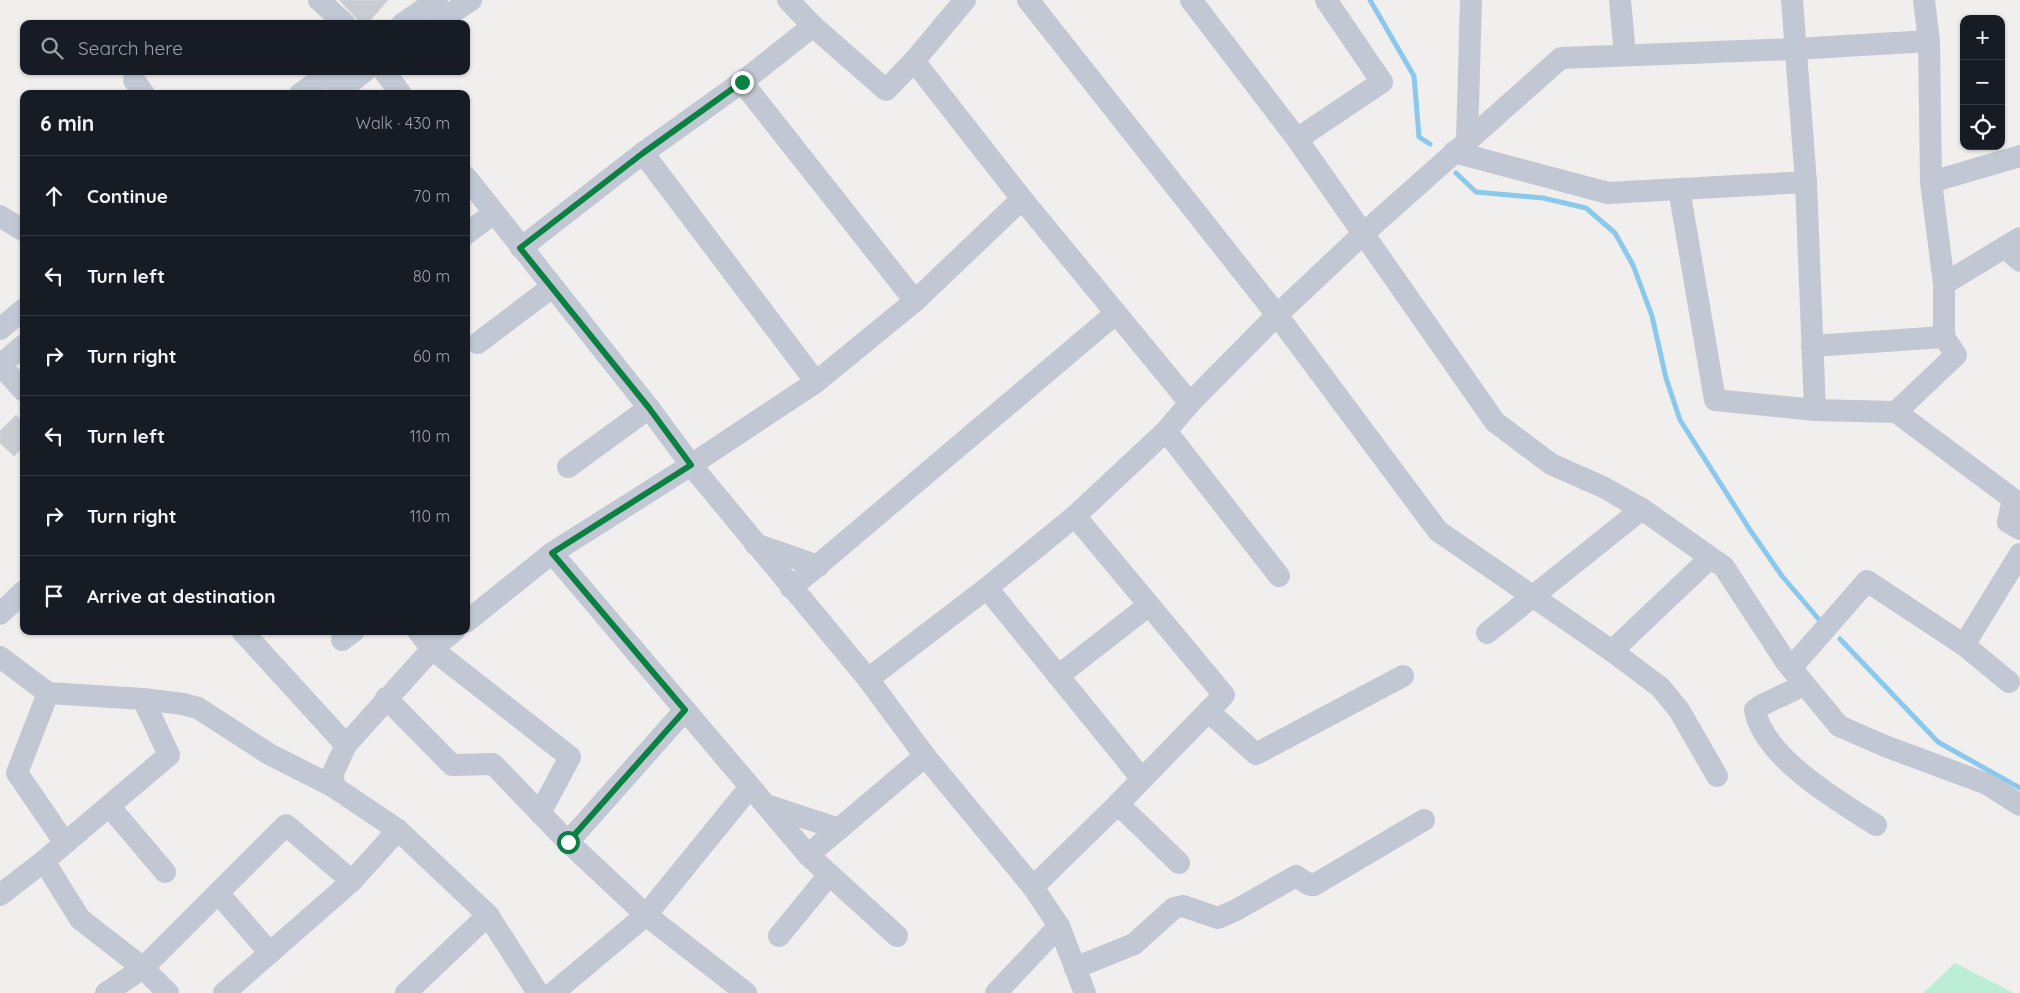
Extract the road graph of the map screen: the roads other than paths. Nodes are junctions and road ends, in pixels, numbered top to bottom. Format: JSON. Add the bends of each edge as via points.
{"nodes":[{"id":1,"x":319,"y":0,"type":"edge"},
{"id":2,"x":437,"y":0,"type":"edge"},
{"id":3,"x":471,"y":0,"type":"edge"},
{"id":4,"x":788,"y":0,"type":"edge"},
{"id":5,"x":965,"y":0,"type":"edge"},
{"id":6,"x":1028,"y":0,"type":"edge"},
{"id":7,"x":1191,"y":0,"type":"edge"},
{"id":8,"x":1326,"y":0,"type":"edge"},
{"id":9,"x":1471,"y":0,"type":"edge"},
{"id":10,"x":1620,"y":0,"type":"edge"},
{"id":11,"x":1792,"y":0,"type":"edge"},
{"id":12,"x":1924,"y":0,"type":"edge"},
{"id":13,"x":340,"y":20,"type":"edge"},
{"id":14,"x":408,"y":20,"type":"edge"},
{"id":15,"x":441,"y":20,"type":"edge"},
{"id":16,"x":813,"y":26,"type":"junction"},
{"id":17,"x":1929,"y":41,"type":"junction"},
{"id":18,"x":1795,"y":49,"type":"junction"},
{"id":19,"x":1625,"y":55,"type":"junction"},
{"id":20,"x":914,"y":61,"type":"junction"},
{"id":21,"x":326,"y":75,"type":"edge"},
{"id":22,"x":360,"y":75,"type":"edge"},
{"id":23,"x":387,"y":75,"type":"edge"},
{"id":24,"x":742,"y":82,"type":"junction"},
{"id":25,"x":306,"y":90,"type":"edge"},
{"id":26,"x":341,"y":90,"type":"edge"},
{"id":27,"x":398,"y":90,"type":"edge"},
{"id":28,"x":1296,"y":139,"type":"junction"},
{"id":29,"x":1460,"y":146,"type":"junction"},
{"id":30,"x":643,"y":153,"type":"junction"},
{"id":31,"x":2020,"y":156,"type":"edge"},
{"id":32,"x":1806,"y":182,"type":"junction"},
{"id":33,"x":1931,"y":182,"type":"junction"},
{"id":34,"x":470,"y":183,"type":"edge"},
{"id":35,"x":1679,"y":189,"type":"junction"},
{"id":36,"x":1022,"y":200,"type":"junction"},
{"id":37,"x":494,"y":213,"type":"junction"},
{"id":38,"x":0,"y":216,"type":"edge"},
{"id":39,"x":20,"y":228,"type":"edge"},
{"id":40,"x":470,"y":231,"type":"edge"},
{"id":41,"x":1364,"y":232,"type":"junction"},
{"id":42,"x":520,"y":248,"type":"junction"},
{"id":43,"x":2015,"y":248,"type":"edge"},
{"id":44,"x":1944,"y":284,"type":"junction"},
{"id":45,"x":552,"y":287,"type":"junction"},
{"id":46,"x":915,"y":301,"type":"junction"},
{"id":47,"x":20,"y":312,"type":"edge"},
{"id":48,"x":1115,"y":314,"type":"junction"},
{"id":49,"x":1277,"y":315,"type":"junction"},
{"id":50,"x":0,"y":329,"type":"edge"},
{"id":51,"x":1944,"y":337,"type":"junction"},
{"id":52,"x":478,"y":343,"type":"dead end"},
{"id":53,"x":1812,"y":346,"type":"junction"},
{"id":54,"x":20,"y":348,"type":"edge"},
{"id":55,"x":0,"y":365,"type":"edge"},
{"id":56,"x":816,"y":382,"type":"junction"},
{"id":57,"x":20,"y":388,"type":"edge"},
{"id":58,"x":1190,"y":403,"type":"junction"},
{"id":59,"x":649,"y":408,"type":"junction"},
{"id":60,"x":1815,"y":410,"type":"junction"},
{"id":61,"x":1896,"y":412,"type":"junction"},
{"id":62,"x":1166,"y":431,"type":"junction"},
{"id":63,"x":691,"y":465,"type":"junction"},
{"id":64,"x":568,"y":467,"type":"dead end"},
{"id":65,"x":1642,"y":509,"type":"junction"},
{"id":66,"x":1076,"y":516,"type":"junction"},
{"id":67,"x":2020,"y":529,"type":"edge"},
{"id":68,"x":755,"y":544,"type":"junction"},
{"id":69,"x":552,"y":553,"type":"junction"},
{"id":70,"x":2020,"y":554,"type":"edge"},
{"id":71,"x":1710,"y":558,"type":"junction"},
{"id":72,"x":818,"y":566,"type":"junction"},
{"id":73,"x":1279,"y":576,"type":"dead end"},
{"id":74,"x":791,"y":588,"type":"junction"},
{"id":75,"x":987,"y":588,"type":"junction"},
{"id":76,"x":20,"y":595,"type":"edge"},
{"id":77,"x":1532,"y":597,"type":"junction"},
{"id":78,"x":1149,"y":605,"type":"junction"},
{"id":79,"x":0,"y":614,"type":"edge"},
{"id":80,"x":470,"y":619,"type":"edge"},
{"id":81,"x":1486,"y":633,"type":"dead end"},
{"id":82,"x":245,"y":635,"type":"edge"},
{"id":83,"x":421,"y":635,"type":"edge"},
{"id":84,"x":449,"y":635,"type":"edge"},
{"id":85,"x":1964,"y":645,"type":"junction"},
{"id":86,"x":432,"y":649,"type":"junction"},
{"id":87,"x":1612,"y":651,"type":"junction"},
{"id":88,"x":0,"y":657,"type":"edge"},
{"id":89,"x":1058,"y":676,"type":"junction"},
{"id":90,"x":1402,"y":676,"type":"dead end"},
{"id":91,"x":1797,"y":676,"type":"junction"},
{"id":92,"x":868,"y":679,"type":"junction"},
{"id":93,"x":2009,"y":682,"type":"dead end"},
{"id":94,"x":48,"y":693,"type":"junction"},
{"id":95,"x":386,"y":698,"type":"junction"},
{"id":96,"x":143,"y":699,"type":"junction"},
{"id":97,"x":685,"y":710,"type":"junction"},
{"id":98,"x":1208,"y":711,"type":"junction"},
{"id":99,"x":925,"y":756,"type":"junction"},
{"id":100,"x":338,"y":767,"type":"junction"},
{"id":101,"x":1717,"y":776,"type":"dead end"},
{"id":102,"x":1142,"y":779,"type":"junction"},
{"id":103,"x":750,"y":787,"type":"junction"},
{"id":104,"x":1118,"y":804,"type":"junction"},
{"id":105,"x":765,"y":805,"type":"junction"},
{"id":106,"x":2020,"y":805,"type":"edge"},
{"id":107,"x":109,"y":806,"type":"junction"},
{"id":108,"x":540,"y":813,"type":"junction"},
{"id":109,"x":1424,"y":820,"type":"dead end"},
{"id":110,"x":1876,"y":824,"type":"dead end"},
{"id":111,"x":839,"y":829,"type":"junction"},
{"id":112,"x":398,"y":830,"type":"junction"},
{"id":113,"x":568,"y":842,"type":"junction"},
{"id":114,"x":66,"y":843,"type":"junction"},
{"id":115,"x":808,"y":855,"type":"junction"},
{"id":116,"x":44,"y":861,"type":"junction"},
{"id":117,"x":1179,"y":863,"type":"dead end"},
{"id":118,"x":165,"y":872,"type":"dead end"},
{"id":119,"x":830,"y":875,"type":"junction"},
{"id":120,"x":352,"y":881,"type":"junction"},
{"id":121,"x":1034,"y":887,"type":"junction"},
{"id":122,"x":218,"y":893,"type":"junction"},
{"id":123,"x":0,"y":895,"type":"edge"},
{"id":124,"x":646,"y":914,"type":"junction"},
{"id":125,"x":488,"y":916,"type":"junction"},
{"id":126,"x":1059,"y":926,"type":"junction"},
{"id":127,"x":780,"y":936,"type":"dead end"},
{"id":128,"x":897,"y":936,"type":"dead end"},
{"id":129,"x":270,"y":952,"type":"junction"},
{"id":130,"x":143,"y":968,"type":"junction"},
{"id":131,"x":1075,"y":968,"type":"junction"},
{"id":132,"x":558,"y":989,"type":"edge"},
{"id":133,"x":106,"y":993,"type":"edge"},
{"id":134,"x":168,"y":993,"type":"edge"},
{"id":135,"x":224,"y":993,"type":"edge"},
{"id":136,"x":406,"y":993,"type":"edge"},
{"id":137,"x":538,"y":993,"type":"edge"},
{"id":138,"x":746,"y":993,"type":"edge"},
{"id":139,"x":996,"y":993,"type":"edge"},
{"id":140,"x":1085,"y":993,"type":"edge"}],
"edges":[{"from":1,"to":13,"type":"street"},
{"from":2,"to":14,"type":"street"},
{"from":3,"to":15,"type":"street"},
{"from":4,"to":16,"type":"street"},
{"from":5,"to":20,"type":"street"},
{"from":6,"to":49,"type":"street"},
{"from":7,"to":28,"type":"street"},
{"from":8,"to":28,"type":"street","via":[[1382,82]]},
{"from":9,"to":29,"type":"street"},
{"from":10,"to":19,"type":"street"},
{"from":11,"to":18,"type":"street"},
{"from":12,"to":17,"type":"street"},
{"from":16,"to":20,"type":"street","via":[[886,90]]},
{"from":16,"to":24,"type":"street"},
{"from":17,"to":18,"type":"street"},
{"from":17,"to":33,"type":"street"},
{"from":18,"to":19,"type":"street"},
{"from":18,"to":32,"type":"street"},
{"from":19,"to":29,"type":"street","via":[[1561,58]]},
{"from":20,"to":36,"type":"street"},
{"from":21,"to":25,"type":"street"},
{"from":22,"to":26,"type":"street"},
{"from":23,"to":27,"type":"street"},
{"from":24,"to":30,"type":"street"},
{"from":24,"to":46,"type":"street"},
{"from":28,"to":41,"type":"street"},
{"from":29,"to":35,"type":"street","via":[[1608,193]]},
{"from":29,"to":41,"type":"street"},
{"from":30,"to":42,"type":"street"},
{"from":30,"to":56,"type":"street"},
{"from":31,"to":33,"type":"street"},
{"from":32,"to":35,"type":"street"},
{"from":32,"to":53,"type":"street"},
{"from":33,"to":44,"type":"street"},
{"from":34,"to":37,"type":"street"},
{"from":35,"to":60,"type":"street","via":[[1715,400]]},
{"from":36,"to":46,"type":"street"},
{"from":36,"to":48,"type":"street"},
{"from":37,"to":40,"type":"street"},
{"from":37,"to":42,"type":"street"},
{"from":38,"to":39,"type":"street"},
{"from":41,"to":49,"type":"street"},
{"from":41,"to":65,"type":"street","via":[[1495,422],[1551,464]]},
{"from":42,"to":45,"type":"street"},
{"from":43,"to":44,"type":"street"},
{"from":44,"to":51,"type":"street"},
{"from":45,"to":52,"type":"street"},
{"from":45,"to":59,"type":"street"},
{"from":46,"to":56,"type":"street"},
{"from":47,"to":50,"type":"street"},
{"from":48,"to":58,"type":"street"},
{"from":48,"to":72,"type":"street"},
{"from":49,"to":58,"type":"street"},
{"from":49,"to":77,"type":"street","via":[[1438,531]]},
{"from":51,"to":53,"type":"street"},
{"from":51,"to":61,"type":"street","via":[[1956,355]]},
{"from":53,"to":60,"type":"street"},
{"from":54,"to":55,"type":"street"},
{"from":55,"to":57,"type":"street"},
{"from":56,"to":63,"type":"street"},
{"from":58,"to":62,"type":"street"},
{"from":59,"to":63,"type":"street"},
{"from":59,"to":64,"type":"street"},
{"from":60,"to":61,"type":"street"},
{"from":61,"to":67,"type":"street","via":[[2013,499],[2008,522]]},
{"from":62,"to":66,"type":"street"},
{"from":62,"to":73,"type":"street"},
{"from":63,"to":68,"type":"street"},
{"from":63,"to":69,"type":"street"},
{"from":65,"to":71,"type":"street"},
{"from":65,"to":77,"type":"street"},
{"from":66,"to":75,"type":"street"},
{"from":66,"to":78,"type":"street"},
{"from":68,"to":72,"type":"street"},
{"from":68,"to":74,"type":"street"},
{"from":69,"to":80,"type":"street"},
{"from":69,"to":97,"type":"street"},
{"from":70,"to":85,"type":"street"},
{"from":71,"to":87,"type":"street"},
{"from":71,"to":91,"type":"street","via":[[1724,567]]},
{"from":72,"to":74,"type":"street"},
{"from":74,"to":92,"type":"street"},
{"from":75,"to":89,"type":"street"},
{"from":75,"to":92,"type":"street"},
{"from":76,"to":79,"type":"street"},
{"from":77,"to":81,"type":"street"},
{"from":77,"to":87,"type":"street"},
{"from":78,"to":89,"type":"street"},
{"from":78,"to":98,"type":"street","via":[[1224,695]]},
{"from":82,"to":100,"type":"street"},
{"from":83,"to":86,"type":"street"},
{"from":84,"to":86,"type":"street"},
{"from":85,"to":91,"type":"street","via":[[1868,581]]},
{"from":85,"to":93,"type":"street"},
{"from":86,"to":95,"type":"street"},
{"from":86,"to":108,"type":"street","via":[[570,757]]},
{"from":87,"to":101,"type":"street","via":[[1660,687],[1679,710]]},
{"from":88,"to":94,"type":"street"},
{"from":89,"to":102,"type":"street"},
{"from":90,"to":98,"type":"street","via":[[1256,754]]},
{"from":91,"to":106,"type":"street","via":[[1839,726],[1987,784]]},
{"from":91,"to":110,"type":"street","via":[[1755,710],[1757,721],[1779,753],[1816,787]]},
{"from":92,"to":99,"type":"street"},
{"from":94,"to":96,"type":"street"},
{"from":94,"to":114,"type":"street","via":[[17,773]]},
{"from":95,"to":100,"type":"street"},
{"from":95,"to":108,"type":"street","via":[[452,765],[493,764]]},
{"from":96,"to":100,"type":"street","via":[[198,708],[269,754]]},
{"from":96,"to":107,"type":"street","via":[[169,755]]},
{"from":97,"to":103,"type":"street"},
{"from":97,"to":113,"type":"street"},
{"from":98,"to":102,"type":"street"},
{"from":99,"to":111,"type":"street"},
{"from":99,"to":121,"type":"street"},
{"from":100,"to":112,"type":"street"},
{"from":102,"to":104,"type":"street"},
{"from":103,"to":105,"type":"street"},
{"from":103,"to":124,"type":"street"},
{"from":104,"to":117,"type":"street"},
{"from":104,"to":121,"type":"street"},
{"from":105,"to":111,"type":"street"},
{"from":105,"to":115,"type":"street"},
{"from":107,"to":114,"type":"street"},
{"from":107,"to":118,"type":"street"},
{"from":108,"to":113,"type":"street"},
{"from":109,"to":131,"type":"street","via":[[1314,885],[1296,876],[1218,918],[1182,906],[1174,908],[1134,944]]},
{"from":111,"to":115,"type":"street"},
{"from":112,"to":120,"type":"street"},
{"from":112,"to":125,"type":"street"},
{"from":113,"to":124,"type":"street"},
{"from":114,"to":116,"type":"street"},
{"from":115,"to":119,"type":"street"},
{"from":116,"to":123,"type":"street"},
{"from":116,"to":130,"type":"street","via":[[80,919]]},
{"from":119,"to":127,"type":"street"},
{"from":119,"to":128,"type":"street"},
{"from":120,"to":122,"type":"street","via":[[286,826]]},
{"from":120,"to":129,"type":"street"},
{"from":121,"to":126,"type":"street"},
{"from":122,"to":129,"type":"street"},
{"from":122,"to":130,"type":"street"},
{"from":124,"to":132,"type":"street"},
{"from":124,"to":138,"type":"street"},
{"from":125,"to":136,"type":"street"},
{"from":125,"to":137,"type":"street"},
{"from":126,"to":131,"type":"street"},
{"from":126,"to":139,"type":"street"},
{"from":129,"to":135,"type":"street"},
{"from":130,"to":133,"type":"street"},
{"from":130,"to":134,"type":"street"},
{"from":131,"to":140,"type":"street"}]}
